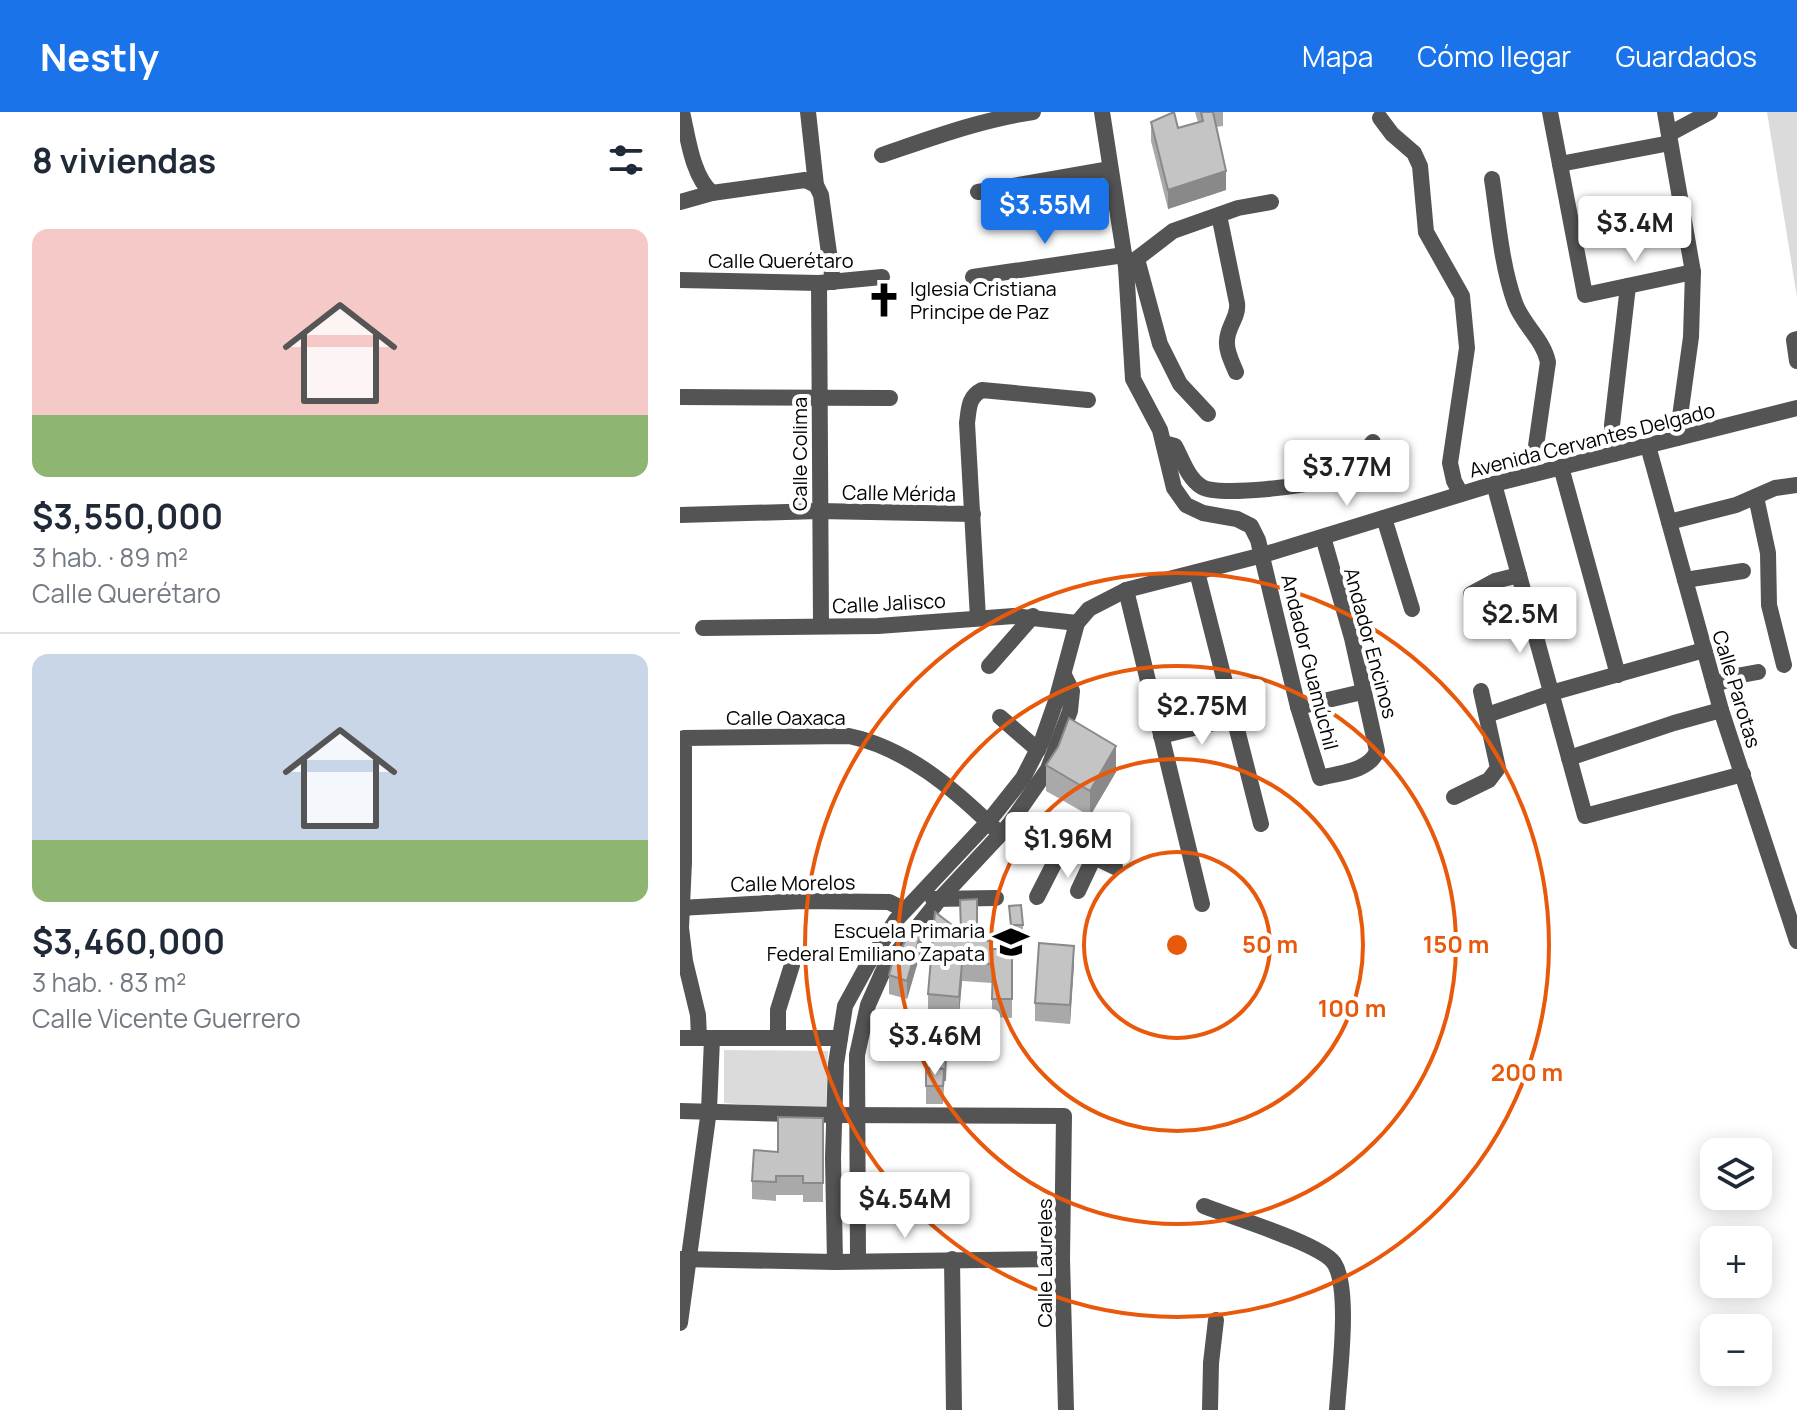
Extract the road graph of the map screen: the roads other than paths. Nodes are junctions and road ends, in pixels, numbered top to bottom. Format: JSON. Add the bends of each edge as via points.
{"nodes":[{"id":1,"x":682,"y":112,"type":"edge"},
{"id":2,"x":808,"y":112,"type":"edge"},
{"id":3,"x":1033,"y":112,"type":"edge"},
{"id":4,"x":1102,"y":112,"type":"edge"},
{"id":5,"x":1550,"y":112,"type":"edge"},
{"id":6,"x":1665,"y":112,"type":"edge"},
{"id":7,"x":1710,"y":112,"type":"edge"},
{"id":8,"x":1380,"y":118,"type":"dead end"},
{"id":9,"x":1669,"y":138,"type":"junction"},
{"id":10,"x":882,"y":155,"type":"dead end"},
{"id":11,"x":1560,"y":164,"type":"junction"},
{"id":12,"x":1110,"y":169,"type":"junction"},
{"id":13,"x":1492,"y":179,"type":"dead end"},
{"id":14,"x":816,"y":185,"type":"junction"},
{"id":15,"x":978,"y":192,"type":"dead end"},
{"id":16,"x":712,"y":193,"type":"junction"},
{"id":17,"x":680,"y":202,"type":"edge"},
{"id":18,"x":1271,"y":202,"type":"dead end"},
{"id":19,"x":1682,"y":207,"type":"junction"},
{"id":20,"x":1219,"y":215,"type":"junction"},
{"id":21,"x":1573,"y":229,"type":"junction"},
{"id":22,"x":1129,"y":260,"type":"junction"},
{"id":23,"x":1693,"y":272,"type":"junction"},
{"id":24,"x":882,"y":277,"type":"dead end"},
{"id":25,"x":973,"y":277,"type":"dead end"},
{"id":26,"x":680,"y":280,"type":"edge"},
{"id":27,"x":826,"y":283,"type":"junction"},
{"id":28,"x":1628,"y":286,"type":"junction"},
{"id":29,"x":1796,"y":339,"type":"edge"},
{"id":30,"x":1797,"y":361,"type":"edge"},
{"id":31,"x":1236,"y":372,"type":"dead end"},
{"id":32,"x":680,"y":397,"type":"edge"},
{"id":33,"x":820,"y":397,"type":"junction"},
{"id":34,"x":890,"y":398,"type":"dead end"},
{"id":35,"x":1088,"y":400,"type":"dead end"},
{"id":36,"x":1797,"y":408,"type":"edge"},
{"id":37,"x":1208,"y":414,"type":"dead end"},
{"id":38,"x":1677,"y":438,"type":"junction"},
{"id":39,"x":1373,"y":442,"type":"dead end"},
{"id":40,"x":1164,"y":443,"type":"junction"},
{"id":41,"x":1648,"y":446,"type":"junction"},
{"id":42,"x":1614,"y":454,"type":"junction"},
{"id":43,"x":1561,"y":467,"type":"junction"},
{"id":44,"x":1532,"y":474,"type":"junction"},
{"id":45,"x":1494,"y":484,"type":"junction"},
{"id":46,"x":1797,"y":485,"type":"edge"},
{"id":47,"x":1461,"y":494,"type":"junction"},
{"id":48,"x":1756,"y":497,"type":"junction"},
{"id":49,"x":819,"y":511,"type":"junction"},
{"id":50,"x":973,"y":514,"type":"junction"},
{"id":51,"x":680,"y":515,"type":"edge"},
{"id":52,"x":1384,"y":518,"type":"junction"},
{"id":53,"x":1669,"y":522,"type":"junction"},
{"id":54,"x":1323,"y":537,"type":"junction"},
{"id":55,"x":1263,"y":555,"type":"junction"},
{"id":56,"x":1743,"y":571,"type":"dead end"},
{"id":57,"x":1197,"y":572,"type":"junction"},
{"id":58,"x":1519,"y":575,"type":"junction"},
{"id":59,"x":1685,"y":580,"type":"junction"},
{"id":60,"x":1126,"y":590,"type":"junction"},
{"id":61,"x":1471,"y":594,"type":"dead end"},
{"id":62,"x":1412,"y":609,"type":"dead end"},
{"id":63,"x":1033,"y":616,"type":"junction"},
{"id":64,"x":978,"y":618,"type":"junction"},
{"id":65,"x":1077,"y":623,"type":"junction"},
{"id":66,"x":821,"y":626,"type":"junction"},
{"id":67,"x":703,"y":628,"type":"dead end"},
{"id":68,"x":1704,"y":650,"type":"junction"},
{"id":69,"x":1784,"y":665,"type":"dead end"},
{"id":70,"x":989,"y":666,"type":"dead end"},
{"id":71,"x":1758,"y":672,"type":"dead end"},
{"id":72,"x":1618,"y":675,"type":"junction"},
{"id":73,"x":1714,"y":685,"type":"junction"},
{"id":74,"x":1481,"y":691,"type":"dead end"},
{"id":75,"x":1362,"y":692,"type":"junction"},
{"id":76,"x":1551,"y":693,"type":"junction"},
{"id":77,"x":1298,"y":707,"type":"junction"},
{"id":78,"x":1721,"y":710,"type":"junction"},
{"id":79,"x":1487,"y":715,"type":"junction"},
{"id":80,"x":1000,"y":717,"type":"dead end"},
{"id":81,"x":1234,"y":718,"type":"junction"},
{"id":82,"x":1161,"y":736,"type":"junction"},
{"id":83,"x":1046,"y":746,"type":"junction"},
{"id":84,"x":1569,"y":758,"type":"junction"},
{"id":85,"x":1743,"y":774,"type":"junction"},
{"id":86,"x":1320,"y":778,"type":"joint"},
{"id":87,"x":1454,"y":797,"type":"dead end"},
{"id":88,"x":988,"y":822,"type":"junction"},
{"id":89,"x":1261,"y":824,"type":"dead end"},
{"id":90,"x":1005,"y":830,"type":"junction"},
{"id":91,"x":1064,"y":844,"type":"junction"},
{"id":92,"x":1094,"y":857,"type":"junction"},
{"id":93,"x":1115,"y":867,"type":"dead end"},
{"id":94,"x":1078,"y":891,"type":"dead end"},
{"id":95,"x":916,"y":896,"type":"junction"},
{"id":96,"x":1037,"y":897,"type":"dead end"},
{"id":97,"x":996,"y":898,"type":"dead end"},
{"id":98,"x":939,"y":900,"type":"junction"},
{"id":99,"x":1202,"y":904,"type":"dead end"},
{"id":100,"x":681,"y":908,"type":"edge"},
{"id":101,"x":905,"y":910,"type":"junction"},
{"id":102,"x":1797,"y":941,"type":"edge"},
{"id":103,"x":792,"y":965,"type":"dead end"},
{"id":104,"x":778,"y":1037,"type":"junction"},
{"id":105,"x":680,"y":1038,"type":"edge"},
{"id":106,"x":706,"y":1038,"type":"junction"},
{"id":107,"x":840,"y":1038,"type":"junction"},
{"id":108,"x":709,"y":1110,"type":"junction"},
{"id":109,"x":680,"y":1111,"type":"edge"},
{"id":110,"x":834,"y":1115,"type":"junction"},
{"id":111,"x":855,"y":1115,"type":"junction"},
{"id":112,"x":1204,"y":1206,"type":"dead end"},
{"id":113,"x":684,"y":1259,"type":"edge"},
{"id":114,"x":952,"y":1259,"type":"junction"},
{"id":115,"x":1062,"y":1259,"type":"junction"},
{"id":116,"x":858,"y":1261,"type":"junction"},
{"id":117,"x":835,"y":1262,"type":"junction"},
{"id":118,"x":1216,"y":1320,"type":"dead end"},
{"id":119,"x":680,"y":1323,"type":"edge"},
{"id":120,"x":954,"y":1410,"type":"edge"},
{"id":121,"x":1066,"y":1410,"type":"edge"},
{"id":122,"x":1210,"y":1410,"type":"edge"},
{"id":123,"x":1337,"y":1410,"type":"edge"}],
"edges":[{"from":1,"to":16,"type":"street","via":[[693,156]]},
{"from":2,"to":14,"type":"street","name":"Calle Colima"},
{"from":3,"to":10,"type":"street","via":[[947,131]]},
{"from":4,"to":12,"type":"street"},
{"from":5,"to":11,"type":"street"},
{"from":6,"to":9,"type":"street"},
{"from":7,"to":9,"type":"street"},
{"from":8,"to":47,"type":"street","via":[[1420,166],[1426,232],[1462,296],[1467,348],[1450,463]]},
{"from":9,"to":11,"type":"street"},
{"from":9,"to":19,"type":"street"},
{"from":11,"to":21,"type":"street"},
{"from":12,"to":15,"type":"street"},
{"from":12,"to":22,"type":"street"},
{"from":13,"to":44,"type":"street","via":[[1515,303],[1546,349],[1548,362]]},
{"from":14,"to":16,"type":"street","via":[[805,180]]},
{"from":14,"to":27,"type":"street","name":"Calle Colima"},
{"from":16,"to":17,"type":"street"},
{"from":18,"to":20,"type":"street"},
{"from":19,"to":21,"type":"street"},
{"from":19,"to":23,"type":"street"},
{"from":20,"to":22,"type":"street","via":[[1173,231]]},
{"from":20,"to":31,"type":"street","via":[[1238,310],[1226,338]]},
{"from":21,"to":28,"type":"street","via":[[1585,295]]},
{"from":22,"to":25,"type":"street"},
{"from":22,"to":37,"type":"street","via":[[1180,384]]},
{"from":22,"to":40,"type":"street","via":[[1133,379]]},
{"from":23,"to":28,"type":"street"},
{"from":23,"to":38,"type":"street","via":[[1691,337]]},
{"from":24,"to":27,"type":"street","name":"Calle Querétaro"},
{"from":26,"to":27,"type":"street","name":"Calle Querétaro"},
{"from":27,"to":33,"type":"street","name":"Calle Colima"},
{"from":28,"to":42,"type":"street","via":[[1612,425]]},
{"from":29,"to":30,"type":"street"},
{"from":32,"to":33,"type":"street"},
{"from":33,"to":34,"type":"street"},
{"from":33,"to":49,"type":"street","name":"Calle Colima"},
{"from":35,"to":50,"type":"street","via":[[982,390],[974,395],[967,423]]},
{"from":36,"to":38,"type":"street","name":"Avenida Cervantes Delgado"},
{"from":38,"to":41,"type":"street","name":"Avenida Cervantes Delgado"},
{"from":39,"to":40,"type":"street","via":[[1354,464],[1333,477],[1219,492],[1202,488],[1175,446]]},
{"from":40,"to":55,"type":"street","via":[[1174,488],[1186,505],[1251,526]]},
{"from":41,"to":42,"type":"street","name":"Avenida Cervantes Delgado"},
{"from":41,"to":53,"type":"street","name":"Calle Parotas"},
{"from":42,"to":43,"type":"street","name":"Avenida Cervantes Delgado"},
{"from":43,"to":44,"type":"street","name":"Avenida Cervantes Delgado"},
{"from":43,"to":72,"type":"street"},
{"from":44,"to":45,"type":"street","name":"Avenida Cervantes Delgado"},
{"from":45,"to":47,"type":"street","name":"Avenida Cervantes Delgado"},
{"from":45,"to":58,"type":"street"},
{"from":46,"to":48,"type":"street"},
{"from":47,"to":52,"type":"street","name":"Avenida Cervantes Delgado"},
{"from":48,"to":53,"type":"street"},
{"from":48,"to":69,"type":"street","via":[[1768,553],[1769,605]]},
{"from":49,"to":50,"type":"street","name":"Calle Mérida"},
{"from":49,"to":51,"type":"street","name":"Calle Mérida"},
{"from":49,"to":66,"type":"street","name":"Calle Colima"},
{"from":50,"to":64,"type":"street"},
{"from":52,"to":54,"type":"street","name":"Avenida Cervantes Delgado"},
{"from":52,"to":62,"type":"street"},
{"from":53,"to":59,"type":"street","name":"Calle Parotas"},
{"from":54,"to":55,"type":"street","name":"Avenida Cervantes Delgado"},
{"from":54,"to":75,"type":"street","name":"Andador Encinos"},
{"from":55,"to":57,"type":"street","name":"Avenida Cervantes Delgado"},
{"from":55,"to":77,"type":"street","name":"Andador Guamúchil"},
{"from":56,"to":59,"type":"street"},
{"from":57,"to":60,"type":"street","name":"Avenida Cervantes Delgado"},
{"from":57,"to":81,"type":"street"},
{"from":58,"to":61,"type":"street"},
{"from":58,"to":76,"type":"street"},
{"from":59,"to":68,"type":"street","name":"Calle Parotas"},
{"from":60,"to":65,"type":"street","name":"Avenida Cervantes Delgado","via":[[1089,609]]},
{"from":60,"to":82,"type":"street"},
{"from":63,"to":64,"type":"street","name":"Calle Jalisco"},
{"from":63,"to":65,"type":"street","name":"Calle Jalisco"},
{"from":63,"to":70,"type":"street"},
{"from":64,"to":66,"type":"street","name":"Calle Jalisco"},
{"from":65,"to":83,"type":"street"},
{"from":66,"to":67,"type":"street","name":"Calle Jalisco"},
{"from":68,"to":72,"type":"street"},
{"from":68,"to":73,"type":"street","name":"Calle Parotas"},
{"from":71,"to":73,"type":"street"},
{"from":72,"to":76,"type":"street"},
{"from":73,"to":78,"type":"street","name":"Calle Parotas"},
{"from":74,"to":79,"type":"street"},
{"from":75,"to":77,"type":"street"},
{"from":75,"to":86,"type":"street","name":"Andador Encinos","via":[[1377,741],[1374,759]]},
{"from":76,"to":79,"type":"street"},
{"from":76,"to":84,"type":"street"},
{"from":77,"to":86,"type":"street","name":"Andador Guamúchil"},
{"from":78,"to":84,"type":"street"},
{"from":78,"to":85,"type":"street","name":"Calle Parotas"},
{"from":79,"to":87,"type":"street","via":[[1498,768],[1489,780]]},
{"from":80,"to":83,"type":"street"},
{"from":81,"to":82,"type":"street"},
{"from":81,"to":89,"type":"street"},
{"from":82,"to":99,"type":"street"},
{"from":83,"to":88,"type":"street"},
{"from":83,"to":90,"type":"street","via":[[1048,769]]},
{"from":84,"to":85,"type":"street","via":[[1585,816]]},
{"from":85,"to":102,"type":"street","name":"Calle Parotas"},
{"from":88,"to":90,"type":"street","name":"Calle Oaxaca"},
{"from":88,"to":95,"type":"street"},
{"from":88,"to":100,"type":"street","name":"Calle Oaxaca","via":[[953,789],[868,740],[684,738]]},
{"from":90,"to":91,"type":"street","name":"Calle Oaxaca"},
{"from":90,"to":98,"type":"street"},
{"from":91,"to":92,"type":"street","name":"Calle Oaxaca"},
{"from":91,"to":96,"type":"street"},
{"from":92,"to":93,"type":"street","name":"Calle Oaxaca"},
{"from":92,"to":94,"type":"street"},
{"from":95,"to":98,"type":"street"},
{"from":95,"to":101,"type":"street"},
{"from":97,"to":98,"type":"street"},
{"from":98,"to":111,"type":"street","via":[[884,969],[868,1005],[857,1055]]},
{"from":100,"to":101,"type":"street","name":"Calle Morelos","via":[[817,901],[889,902]]},
{"from":100,"to":106,"type":"street","via":[[685,961]]},
{"from":101,"to":107,"type":"street","via":[[845,1006]]},
{"from":103,"to":104,"type":"street","via":[[778,1010]]},
{"from":104,"to":106,"type":"street"},
{"from":104,"to":107,"type":"street"},
{"from":105,"to":106,"type":"street"},
{"from":106,"to":108,"type":"street"},
{"from":107,"to":110,"type":"street"},
{"from":108,"to":109,"type":"street"},
{"from":108,"to":110,"type":"street"},
{"from":108,"to":113,"type":"street"},
{"from":110,"to":111,"type":"street"},
{"from":110,"to":117,"type":"street"},
{"from":111,"to":115,"type":"street","name":"Calle Laureles","via":[[1064,1116]]},
{"from":111,"to":116,"type":"street"},
{"from":112,"to":123,"type":"street","via":[[1311,1247],[1333,1262],[1342,1310]]},
{"from":113,"to":117,"type":"street"},
{"from":113,"to":119,"type":"street"},
{"from":114,"to":115,"type":"street"},
{"from":114,"to":116,"type":"street"},
{"from":114,"to":120,"type":"street"},
{"from":115,"to":121,"type":"street","name":"Calle Laureles"},
{"from":116,"to":117,"type":"street"},
{"from":118,"to":122,"type":"street"}]}
